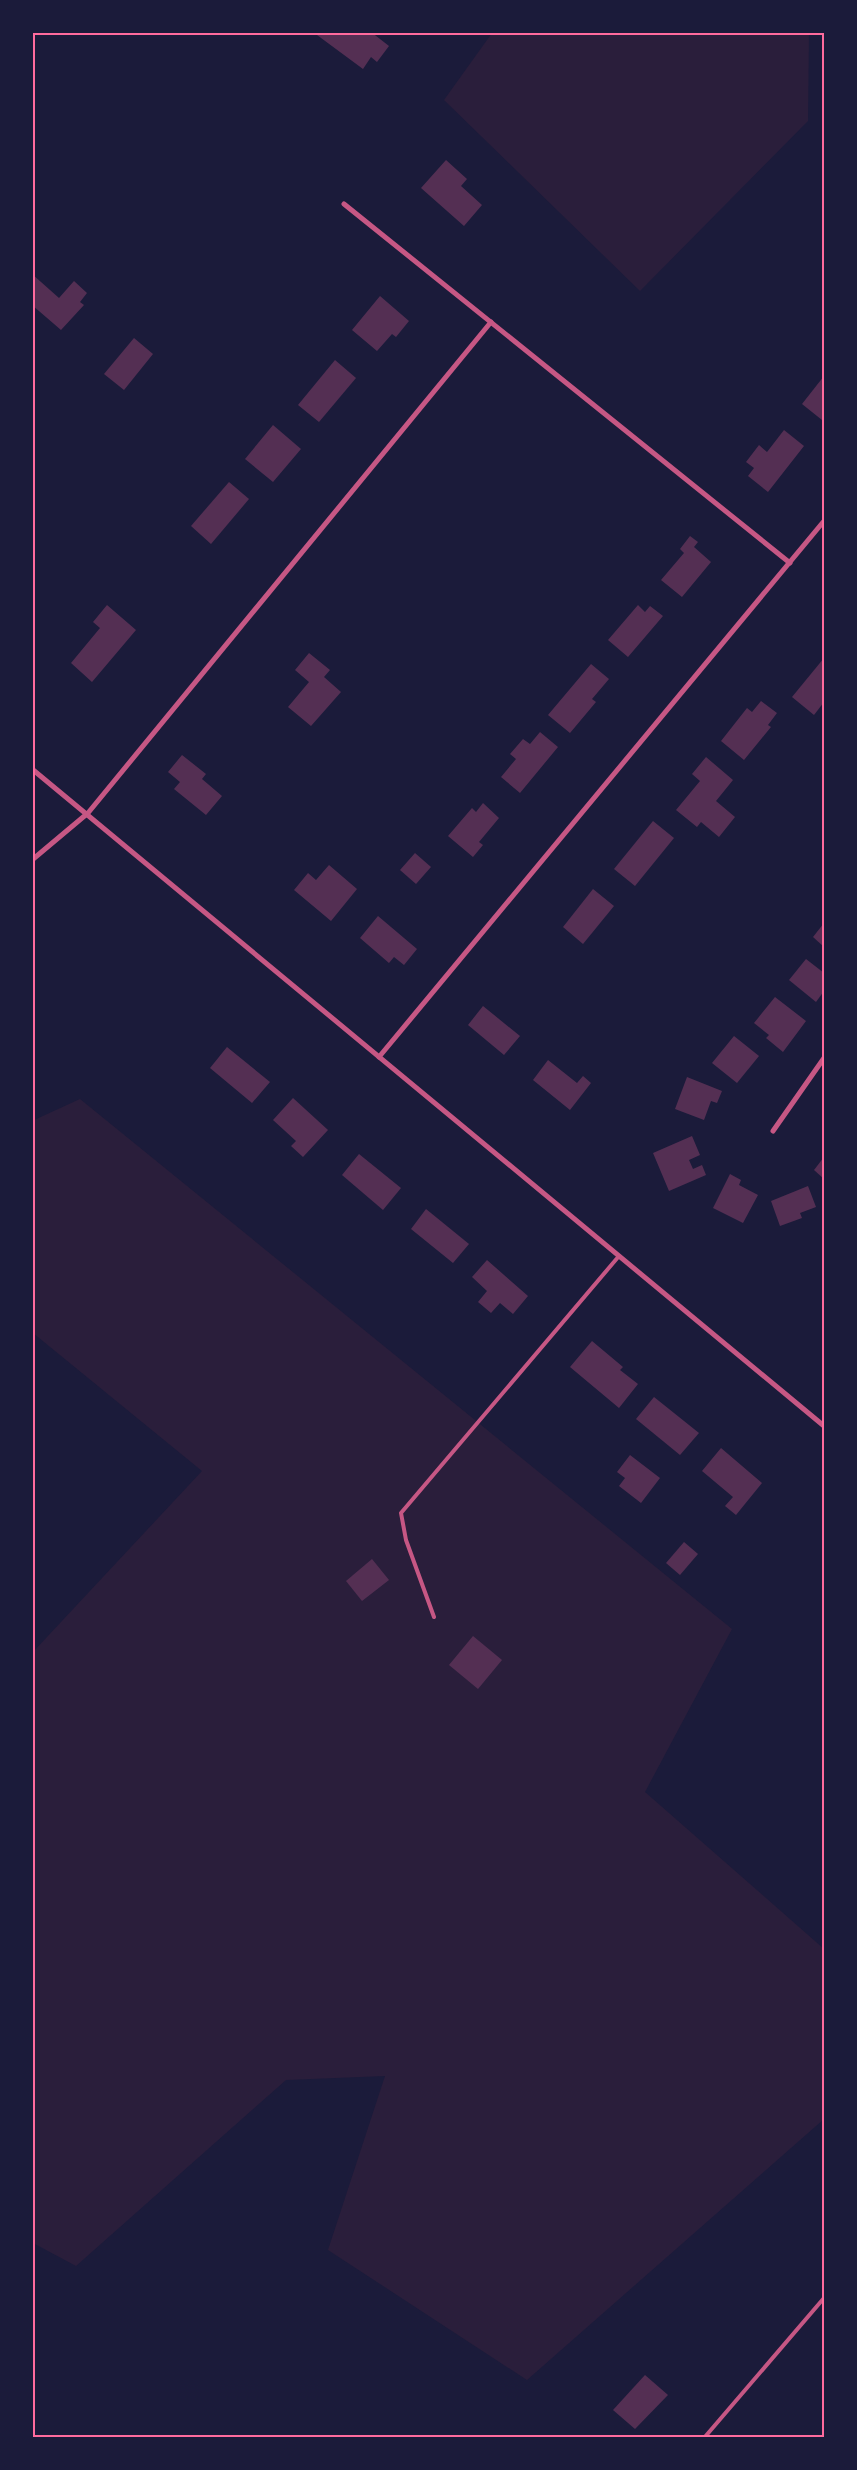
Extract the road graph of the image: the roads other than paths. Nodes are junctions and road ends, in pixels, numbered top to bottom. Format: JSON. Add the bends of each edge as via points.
{"nodes":[{"id":1,"x":344,"y":204,"type":"dead end"},
{"id":2,"x":491,"y":322,"type":"junction"},
{"id":3,"x":824,"y":521,"type":"edge"},
{"id":4,"x":790,"y":563,"type":"junction"},
{"id":5,"x":32,"y":769,"type":"edge"},
{"id":6,"x":88,"y":813,"type":"junction"},
{"id":7,"x":32,"y":860,"type":"edge"},
{"id":8,"x":379,"y":1058,"type":"junction"},
{"id":9,"x":824,"y":1058,"type":"edge"},
{"id":10,"x":773,"y":1131,"type":"dead end"},
{"id":11,"x":619,"y":1256,"type":"junction"},
{"id":12,"x":824,"y":1426,"type":"edge"},
{"id":13,"x":434,"y":1617,"type":"dead end"},
{"id":14,"x":824,"y":2298,"type":"edge"},
{"id":15,"x":704,"y":2438,"type":"edge"}],
"edges":[{"from":1,"to":2,"type":"street"},
{"from":2,"to":4,"type":"street"},
{"from":2,"to":6,"type":"street"},
{"from":3,"to":4,"type":"street"},
{"from":4,"to":8,"type":"street"},
{"from":5,"to":6,"type":"street"},
{"from":6,"to":7,"type":"street"},
{"from":6,"to":8,"type":"street"},
{"from":8,"to":11,"type":"street"},
{"from":9,"to":10,"type":"street"},
{"from":11,"to":12,"type":"street"},
{"from":11,"to":13,"type":"lane","via":[[401,1513],[406,1540]]},
{"from":14,"to":15,"type":"lane"}]}
